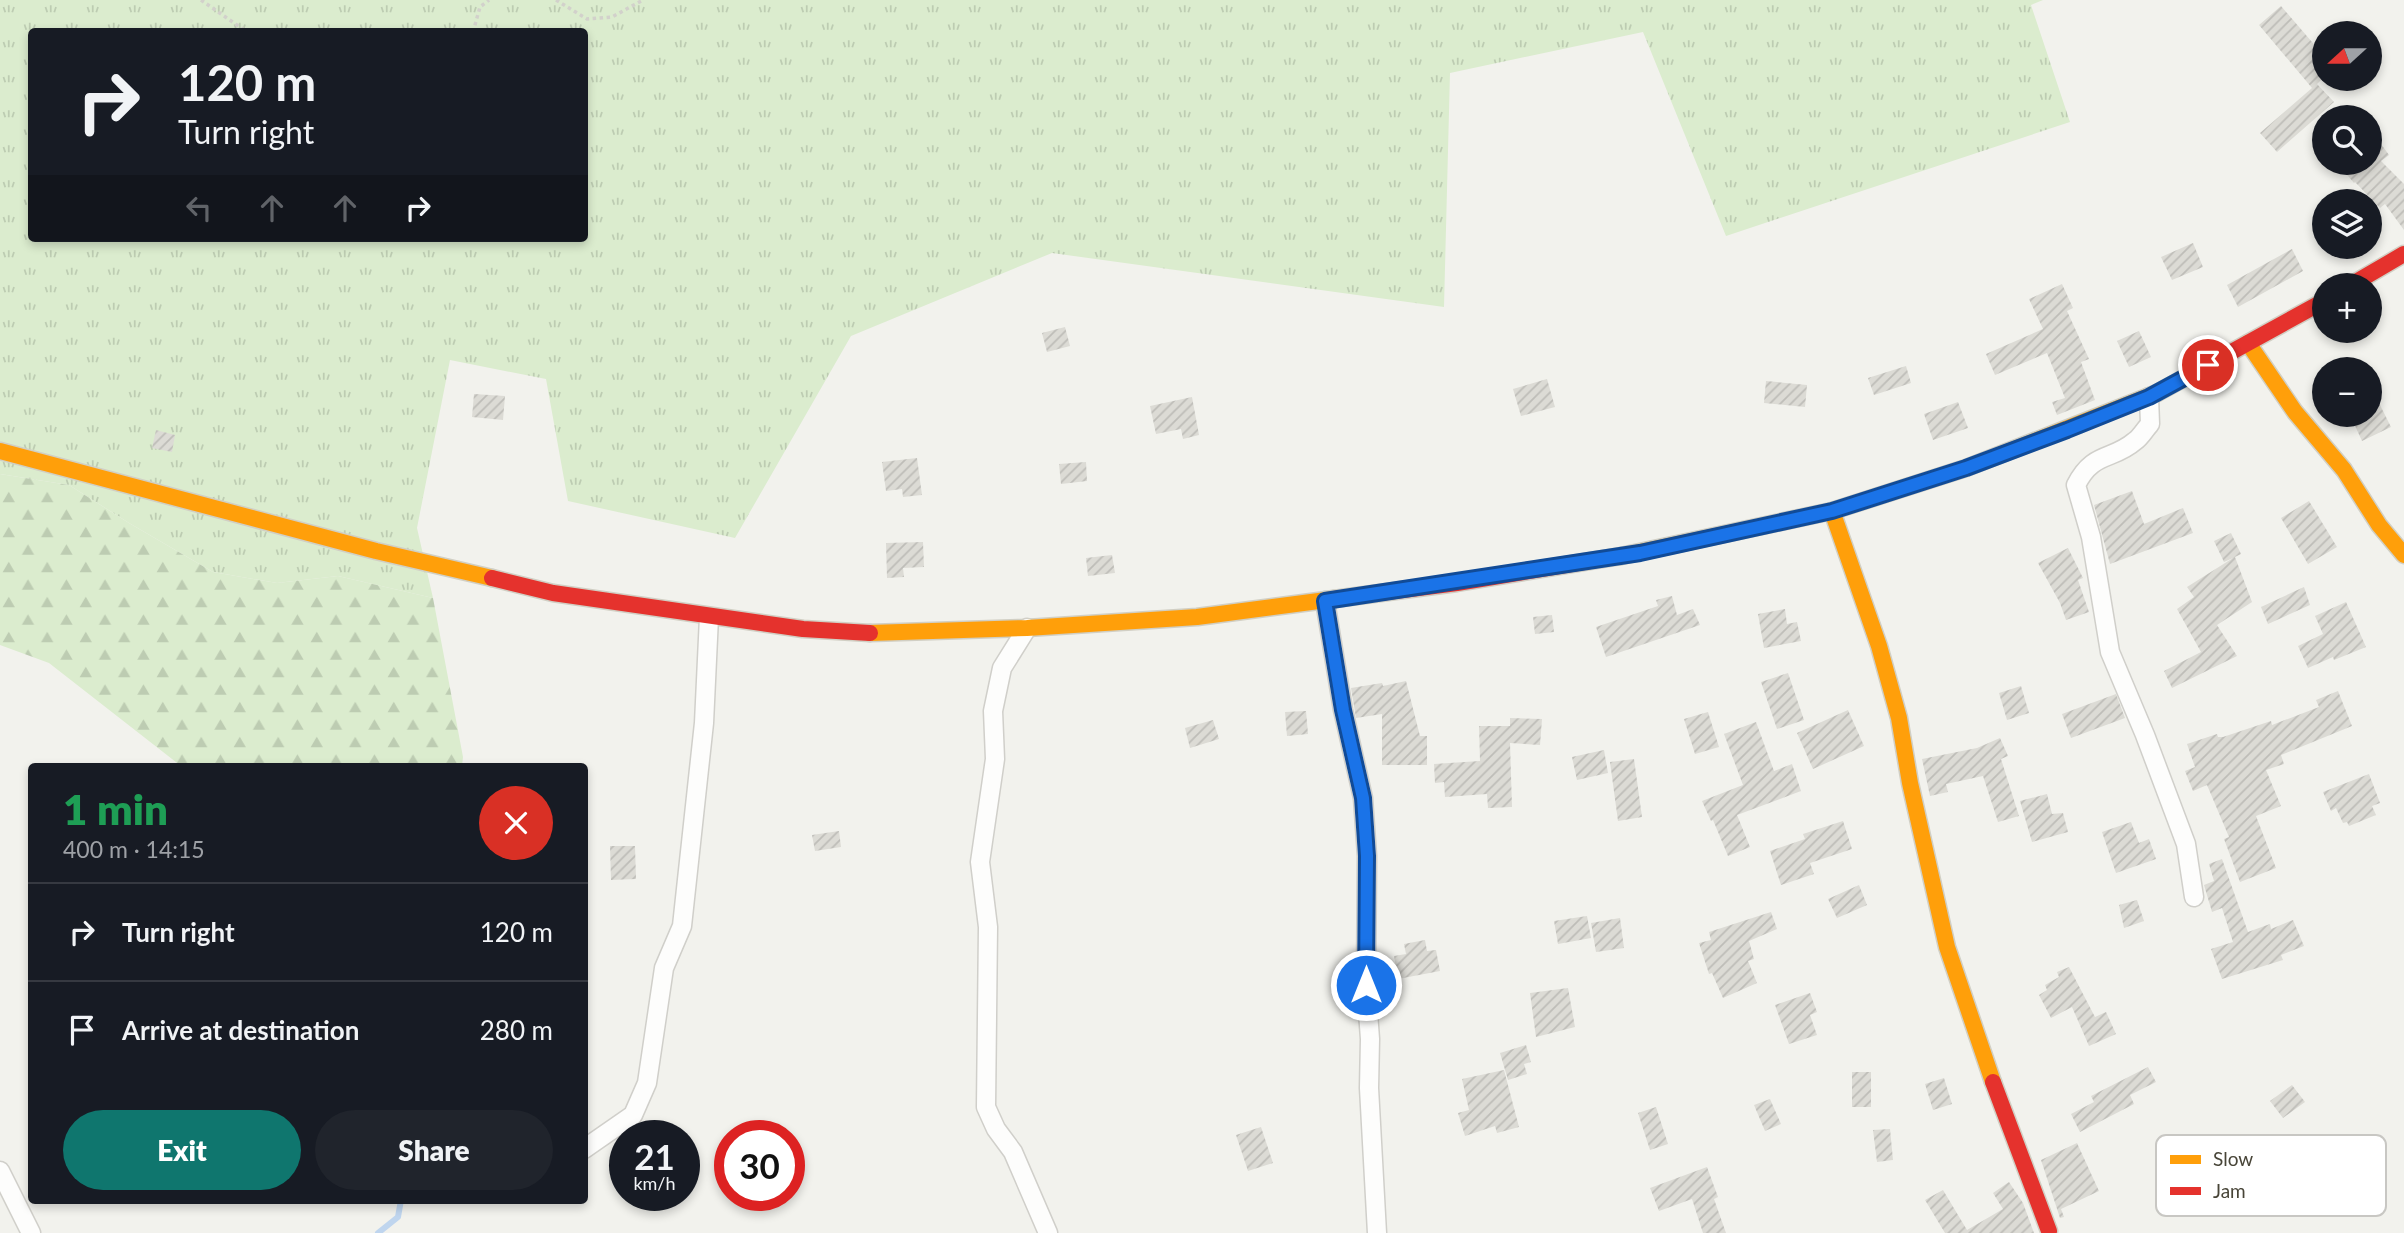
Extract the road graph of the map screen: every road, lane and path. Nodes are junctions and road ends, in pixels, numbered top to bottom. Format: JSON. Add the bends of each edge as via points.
{"nodes":[{"id":1,"x":201,"y":0,"type":"edge"},
{"id":2,"x":489,"y":0,"type":"edge"},
{"id":3,"x":556,"y":0,"type":"edge"},
{"id":4,"x":643,"y":0,"type":"edge"},
{"id":5,"x":241,"y":28,"type":"edge"},
{"id":6,"x":473,"y":28,"type":"edge"},
{"id":7,"x":2404,"y":254,"type":"edge"},
{"id":8,"x":2372,"y":273,"type":"edge"},
{"id":9,"x":2312,"y":308,"type":"edge"},
{"id":10,"x":2248,"y":343,"type":"junction"},
{"id":11,"x":2149,"y":397,"type":"junction"},
{"id":12,"x":0,"y":450,"type":"edge"},
{"id":13,"x":1832,"y":511,"type":"junction"},
{"id":14,"x":2404,"y":555,"type":"edge"},
{"id":15,"x":1325,"y":601,"type":"junction"},
{"id":16,"x":709,"y":617,"type":"junction"},
{"id":17,"x":1027,"y":628,"type":"junction"},
{"id":18,"x":2194,"y":897,"type":"dead end"},
{"id":19,"x":588,"y":1146,"type":"edge"},
{"id":20,"x":0,"y":1171,"type":"edge"},
{"id":21,"x":2049,"y":1231,"type":"dead end"},
{"id":22,"x":30,"y":1233,"type":"edge"},
{"id":23,"x":1048,"y":1233,"type":"edge"},
{"id":24,"x":1377,"y":1233,"type":"edge"}],
"edges":[{"from":1,"to":5,"type":"path"},
{"from":2,"to":6,"type":"path","via":[[480,7]]},
{"from":3,"to":4,"type":"path","via":[[587,19],[612,17]]},
{"from":7,"to":8,"type":"main road"},
{"from":9,"to":10,"type":"main road"},
{"from":10,"to":11,"type":"main road"},
{"from":10,"to":14,"type":"main road"},
{"from":11,"to":13,"type":"main road","via":[[1966,468]]},
{"from":11,"to":18,"type":"street","via":[[2150,424],[2134,442],[2083,471],[2076,485],[2091,537],[2109,652],[2186,844]]},
{"from":12,"to":16,"type":"main road","via":[[390,555],[553,593]]},
{"from":13,"to":15,"type":"main road","via":[[1640,553]]},
{"from":13,"to":21,"type":"main road","via":[[1899,718],[1947,947]]},
{"from":15,"to":17,"type":"main road","via":[[1197,617]]},
{"from":15,"to":24,"type":"street","via":[[1363,798]]},
{"from":16,"to":17,"type":"main road","via":[[870,633]]},
{"from":16,"to":19,"type":"street","via":[[704,723],[682,926],[664,968],[647,1083],[633,1115]]},
{"from":17,"to":23,"type":"street","via":[[1002,668],[993,711],[995,759],[980,862],[988,928],[986,1107],[1013,1152]]},
{"from":20,"to":22,"type":"street"}]}
